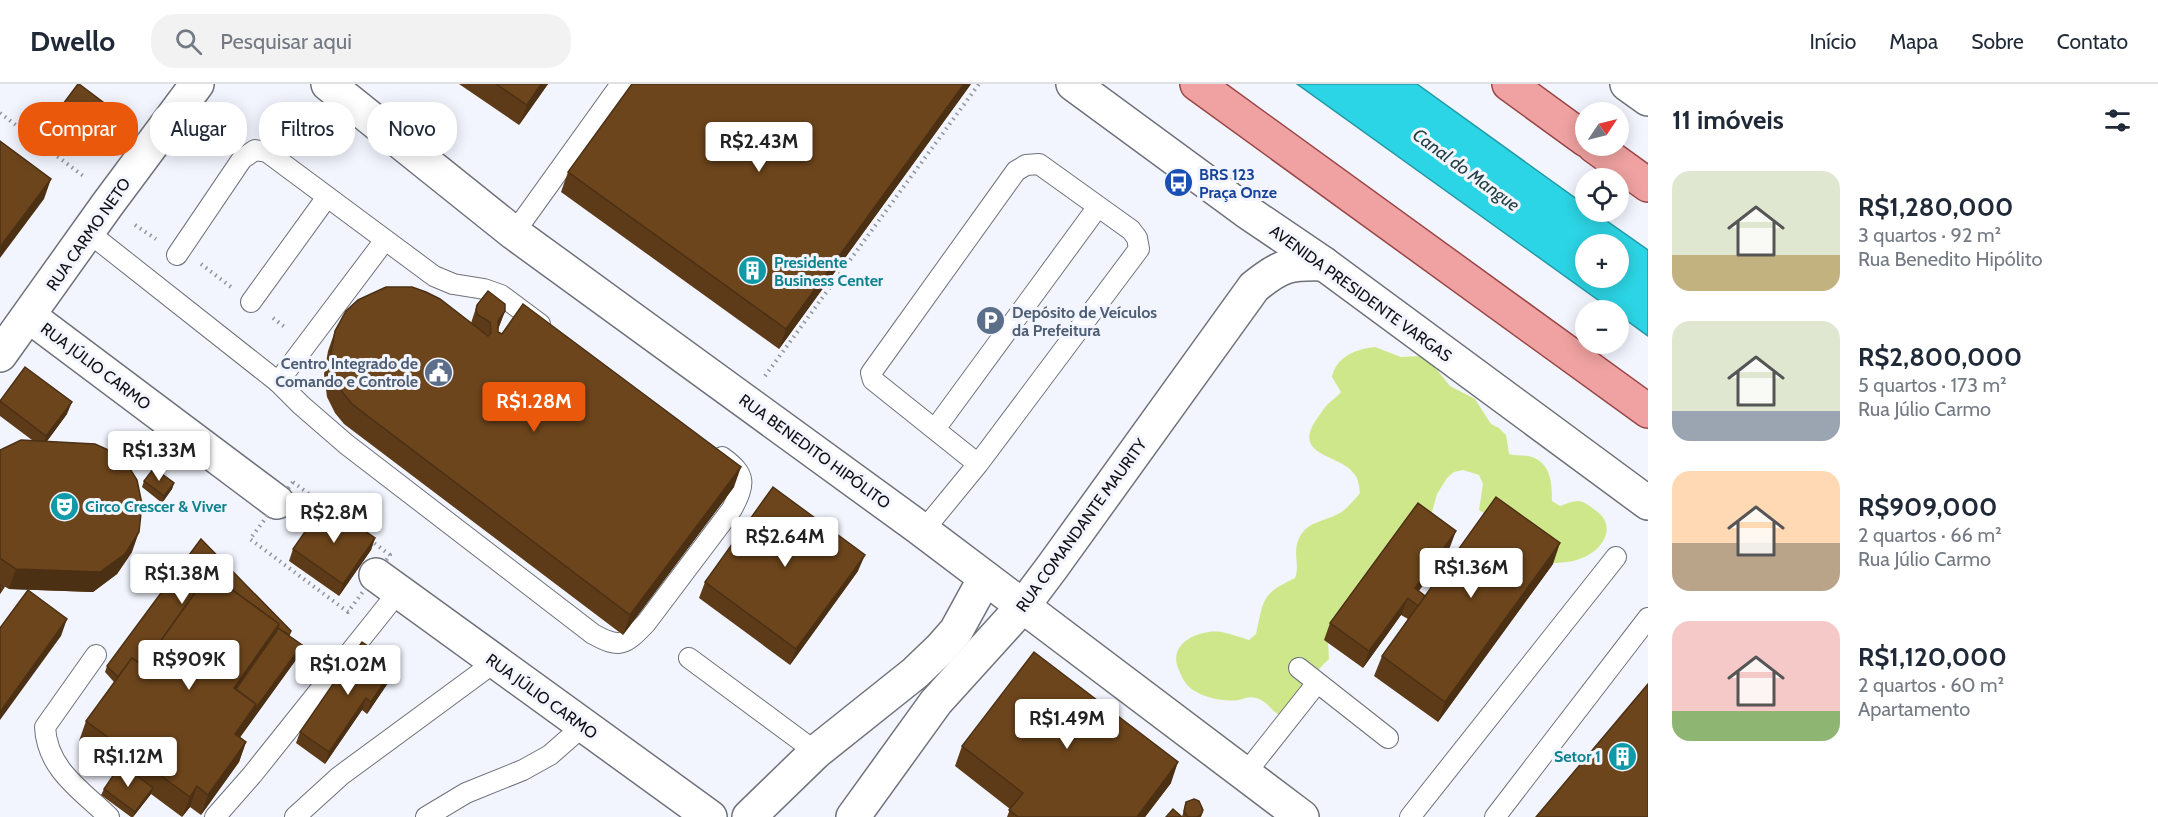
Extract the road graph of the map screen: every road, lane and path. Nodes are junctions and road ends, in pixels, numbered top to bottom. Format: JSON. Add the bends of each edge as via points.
{"nodes":[{"id":1,"x":197,"y":84,"type":"edge"},
{"id":2,"x":621,"y":84,"type":"edge"},
{"id":3,"x":979,"y":84,"type":"edge"},
{"id":4,"x":1073,"y":84,"type":"edge"},
{"id":5,"x":1197,"y":84,"type":"edge"},
{"id":6,"x":1509,"y":84,"type":"edge"},
{"id":7,"x":1627,"y":84,"type":"edge"},
{"id":8,"x":341,"y":90,"type":"edge"},
{"id":9,"x":1648,"y":99,"type":"edge"},
{"id":10,"x":0,"y":113,"type":"edge"},
{"id":11,"x":1575,"y":132,"type":"edge"},
{"id":12,"x":1608,"y":156,"type":"edge"},
{"id":13,"x":1648,"y":185,"type":"edge"},
{"id":14,"x":327,"y":197,"type":"junction"},
{"id":15,"x":110,"y":202,"type":"junction"},
{"id":16,"x":1097,"y":208,"type":"junction"},
{"id":17,"x":88,"y":232,"type":"junction"},
{"id":18,"x":514,"y":233,"type":"junction"},
{"id":19,"x":385,"y":240,"type":"junction"},
{"id":20,"x":170,"y":250,"type":"joint"},
{"id":21,"x":1324,"y":264,"type":"junction"},
{"id":22,"x":251,"y":302,"type":"dead end"},
{"id":23,"x":29,"y":316,"type":"junction"},
{"id":24,"x":559,"y":338,"type":"edge"},
{"id":25,"x":0,"y":355,"type":"edge"},
{"id":26,"x":278,"y":382,"type":"junction"},
{"id":27,"x":747,"y":401,"type":"junction"},
{"id":28,"x":1648,"y":411,"type":"edge"},
{"id":29,"x":935,"y":429,"type":"junction"},
{"id":30,"x":704,"y":444,"type":"edge"},
{"id":31,"x":978,"y":464,"type":"junction"},
{"id":32,"x":277,"y":502,"type":"junction"},
{"id":33,"x":1648,"y":503,"type":"edge"},
{"id":34,"x":923,"y":531,"type":"junction"},
{"id":35,"x":1616,"y":557,"type":"dead end"},
{"id":36,"x":985,"y":578,"type":"junction"},
{"id":37,"x":388,"y":583,"type":"junction"},
{"id":38,"x":1023,"y":606,"type":"junction"},
{"id":39,"x":1648,"y":618,"type":"edge"},
{"id":40,"x":96,"y":655,"type":"dead end"},
{"id":41,"x":689,"y":658,"type":"dead end"},
{"id":42,"x":495,"y":662,"type":"junction"},
{"id":43,"x":1299,"y":668,"type":"dead end"},
{"id":44,"x":1317,"y":683,"type":"junction"},
{"id":45,"x":583,"y":726,"type":"junction"},
{"id":46,"x":1388,"y":738,"type":"dead end"},
{"id":47,"x":816,"y":753,"type":"junction"},
{"id":48,"x":1245,"y":774,"type":"junction"},
{"id":49,"x":109,"y":817,"type":"edge"},
{"id":50,"x":215,"y":817,"type":"edge"},
{"id":51,"x":295,"y":817,"type":"edge"},
{"id":52,"x":426,"y":817,"type":"edge"},
{"id":53,"x":710,"y":817,"type":"edge"},
{"id":54,"x":749,"y":817,"type":"edge"},
{"id":55,"x":852,"y":817,"type":"edge"},
{"id":56,"x":1302,"y":817,"type":"edge"},
{"id":57,"x":1410,"y":817,"type":"edge"},
{"id":58,"x":1495,"y":817,"type":"edge"}],
"edges":[{"from":1,"to":15,"type":"street","name":"RUA CARMO NETO"},
{"from":2,"to":18,"type":"lane"},
{"from":3,"to":27,"type":"path"},
{"from":4,"to":21,"type":"street","name":"AVENIDA PRESIDENTE VARGAS"},
{"from":5,"to":28,"type":"main road"},
{"from":6,"to":11,"type":"main road"},
{"from":7,"to":9,"type":"street"},
{"from":8,"to":18,"type":"street","name":"RUA BENEDITO HIPÓLITO"},
{"from":10,"to":15,"type":"path"},
{"from":12,"to":13,"type":"main road"},
{"from":14,"to":19,"type":"lane"},
{"from":14,"to":20,"type":"lane","via":[[267,152],[255,150],[242,159]]},
{"from":14,"to":22,"type":"lane"},
{"from":15,"to":17,"type":"street","name":"RUA CARMO NETO"},
{"from":15,"to":20,"type":"path"},
{"from":16,"to":29,"type":"lane"},
{"from":16,"to":29,"type":"lane","via":[[1039,164],[1016,171],[871,373],[873,380]]},
{"from":16,"to":31,"type":"lane","via":[[1131,230],[1139,249]]},
{"from":17,"to":23,"type":"street","name":"RUA CARMO NETO"},
{"from":17,"to":26,"type":"lane"},
{"from":18,"to":27,"type":"street","name":"RUA BENEDITO HIPÓLITO"},
{"from":19,"to":24,"type":"lane","via":[[434,276],[501,296]]},
{"from":19,"to":26,"type":"lane"},
{"from":21,"to":33,"type":"street","name":"AVENIDA PRESIDENTE VARGAS"},
{"from":21,"to":38,"type":"street","name":"RUA COMANDANTE MAURITY","via":[[1285,266],[1254,287]]},
{"from":23,"to":25,"type":"street","name":"RUA CARMO NETO"},
{"from":23,"to":32,"type":"street","name":"RUA JÚLIO CARMO"},
{"from":26,"to":30,"type":"lane","via":[[346,444],[593,634],[610,643],[623,642],[646,623],[732,509],[742,489],[733,465]]},
{"from":27,"to":34,"type":"street","name":"RUA BENEDITO HIPÓLITO"},
{"from":29,"to":31,"type":"lane"},
{"from":31,"to":34,"type":"lane"},
{"from":32,"to":37,"type":"path","via":[[292,482],[390,555]]},
{"from":32,"to":37,"type":"path","via":[[250,539],[348,612]]},
{"from":34,"to":36,"type":"street","name":"RUA BENEDITO HIPÓLITO"},
{"from":35,"to":57,"type":"lane"},
{"from":36,"to":38,"type":"street","name":"RUA BENEDITO HIPÓLITO"},
{"from":36,"to":47,"type":"street","via":[[956,631],[941,648]]},
{"from":37,"to":42,"type":"street","name":"RUA JÚLIO CARMO"},
{"from":37,"to":50,"type":"lane","via":[[252,775]]},
{"from":38,"to":48,"type":"street","name":"RUA BENEDITO HIPÓLITO"},
{"from":38,"to":55,"type":"street","name":"RUA COMANDANTE MAURITY","via":[[936,702]]},
{"from":39,"to":58,"type":"lane"},
{"from":40,"to":49,"type":"lane","via":[[45,727],[46,742],[56,765]]},
{"from":41,"to":47,"type":"lane"},
{"from":42,"to":45,"type":"street","name":"RUA JÚLIO CARMO"},
{"from":42,"to":51,"type":"lane","via":[[340,776]]},
{"from":43,"to":44,"type":"lane"},
{"from":44,"to":46,"type":"lane"},
{"from":44,"to":48,"type":"lane"},
{"from":45,"to":52,"type":"lane","via":[[550,755],[466,793]]},
{"from":45,"to":53,"type":"street","name":"RUA JÚLIO CARMO"},
{"from":47,"to":54,"type":"street"},
{"from":48,"to":56,"type":"street","name":"RUA BENEDITO HIPÓLITO"}]}
